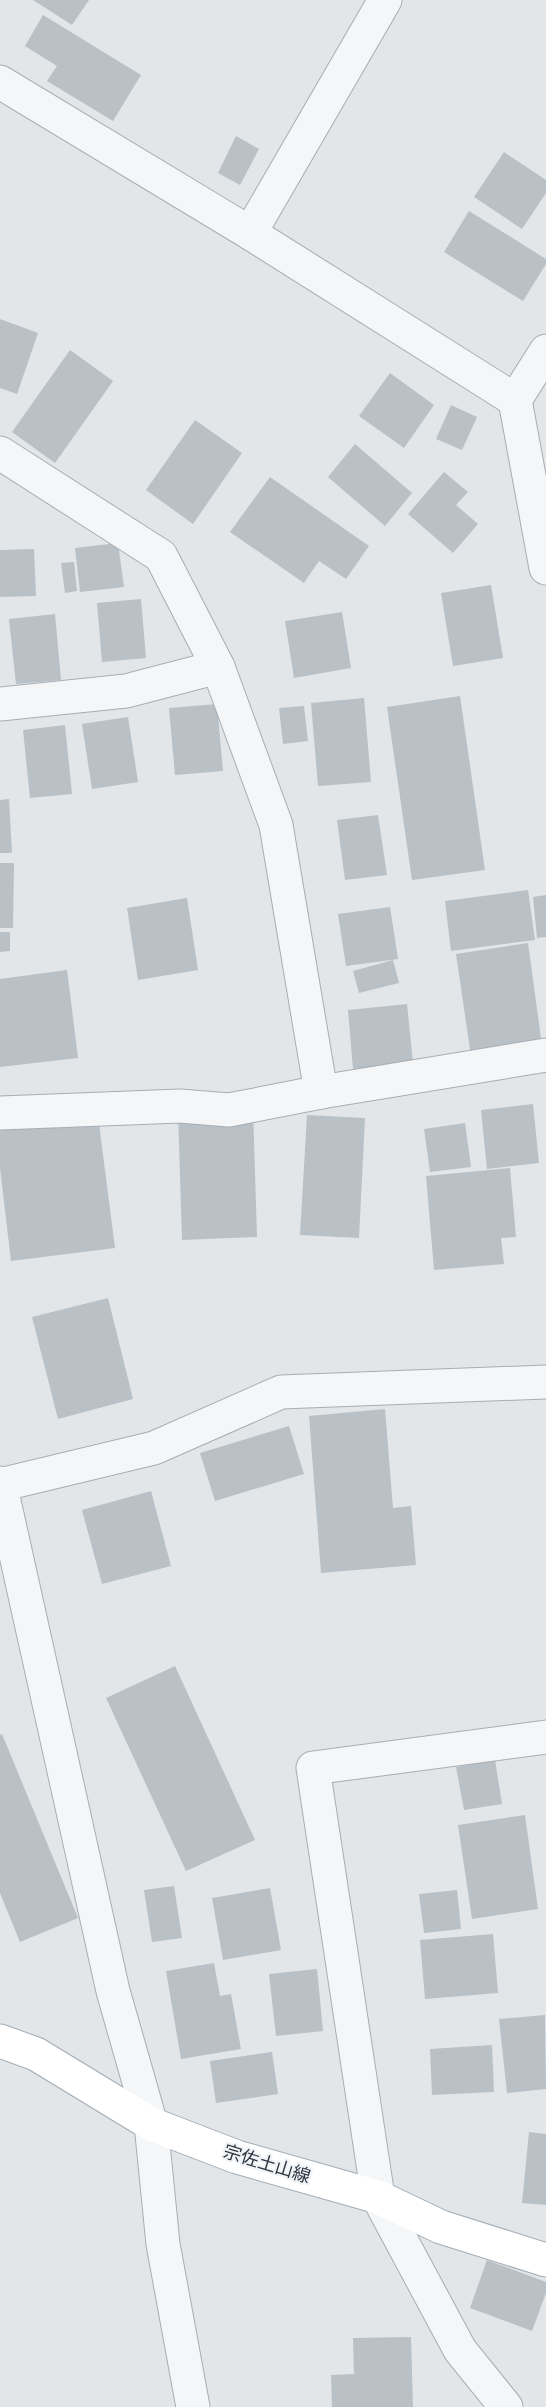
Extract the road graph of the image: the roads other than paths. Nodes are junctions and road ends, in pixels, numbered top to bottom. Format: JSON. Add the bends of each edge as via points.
{"nodes":[{"id":1,"x":385,"y":0,"type":"edge"},
{"id":2,"x":0,"y":82,"type":"edge"},
{"id":3,"x":250,"y":233,"type":"junction"},
{"id":4,"x":546,"y":351,"type":"edge"},
{"id":5,"x":515,"y":400,"type":"junction"},
{"id":6,"x":0,"y":453,"type":"edge"},
{"id":7,"x":546,"y":568,"type":"edge"},
{"id":8,"x":218,"y":667,"type":"junction"},
{"id":9,"x":0,"y":704,"type":"edge"},
{"id":10,"x":546,"y":1055,"type":"edge"},
{"id":11,"x":321,"y":1092,"type":"junction"},
{"id":12,"x":0,"y":1113,"type":"edge"},
{"id":13,"x":546,"y":1382,"type":"edge"},
{"id":14,"x":0,"y":1484,"type":"edge"},
{"id":15,"x":546,"y":1737,"type":"edge"},
{"id":16,"x":0,"y":2041,"type":"edge"},
{"id":17,"x":151,"y":2124,"type":"junction"},
{"id":18,"x":378,"y":2197,"type":"junction"},
{"id":19,"x":546,"y":2260,"type":"edge"},
{"id":20,"x":193,"y":2407,"type":"edge"},
{"id":21,"x":506,"y":2407,"type":"edge"}],
"edges":[{"from":1,"to":3,"type":"street"},
{"from":2,"to":3,"type":"street"},
{"from":3,"to":5,"type":"street"},
{"from":4,"to":5,"type":"street"},
{"from":5,"to":7,"type":"street"},
{"from":6,"to":8,"type":"street","via":[[161,556]]},
{"from":8,"to":9,"type":"street","via":[[126,691]]},
{"from":8,"to":11,"type":"street","via":[[276,825]]},
{"from":10,"to":11,"type":"street"},
{"from":11,"to":12,"type":"street","via":[[229,1110],[180,1106]]},
{"from":13,"to":14,"type":"street","via":[[281,1392],[154,1448]]},
{"from":14,"to":17,"type":"street","via":[[113,1991]]},
{"from":15,"to":18,"type":"street","via":[[313,1768]]},
{"from":16,"to":17,"type":"main road","name":"宗佐土山線","via":[[36,2054]]},
{"from":17,"to":18,"type":"main road","name":"宗佐土山線","via":[[237,2157]]},
{"from":17,"to":20,"type":"street","via":[[163,2244]]},
{"from":18,"to":19,"type":"main road","name":"宗佐土山線","via":[[441,2227]]},
{"from":18,"to":21,"type":"street","via":[[460,2350]]}]}
